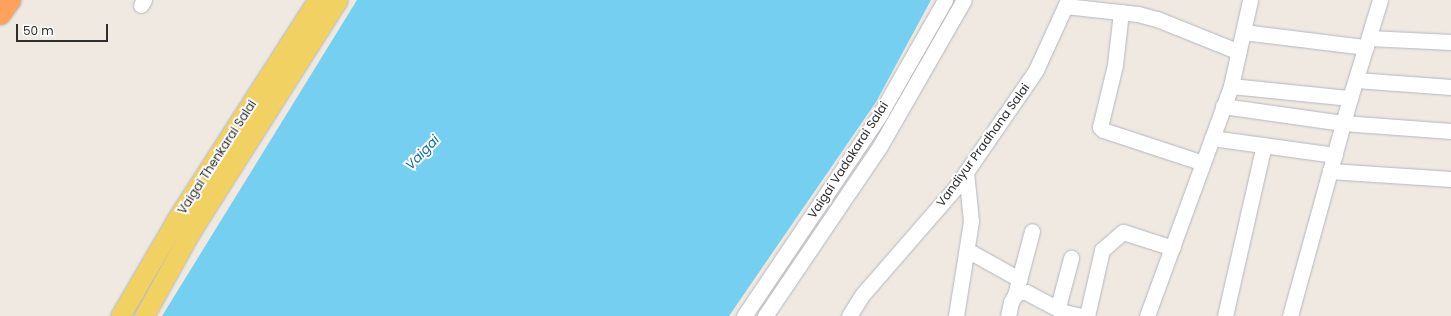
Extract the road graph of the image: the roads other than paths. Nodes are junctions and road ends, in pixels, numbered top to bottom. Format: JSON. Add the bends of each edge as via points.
{"nodes":[{"id":1,"x":10,"y":0,"type":"edge"},
{"id":2,"x":318,"y":0,"type":"edge"},
{"id":3,"x":338,"y":0,"type":"edge"},
{"id":4,"x":945,"y":0,"type":"edge"},
{"id":5,"x":964,"y":0,"type":"edge"},
{"id":6,"x":1250,"y":0,"type":"edge"},
{"id":7,"x":1380,"y":0,"type":"edge"},
{"id":8,"x":1067,"y":3,"type":"edge"},
{"id":9,"x":1121,"y":12,"type":"junction"},
{"id":10,"x":0,"y":14,"type":"edge"},
{"id":11,"x":1243,"y":32,"type":"junction"},
{"id":12,"x":1368,"y":42,"type":"junction"},
{"id":13,"x":1451,"y":42,"type":"edge"},
{"id":14,"x":1239,"y":52,"type":"junction"},
{"id":15,"x":1356,"y":80,"type":"junction"},
{"id":16,"x":1231,"y":86,"type":"junction"},
{"id":17,"x":1451,"y":87,"type":"edge"},
{"id":18,"x":1350,"y":98,"type":"junction"},
{"id":19,"x":1222,"y":106,"type":"junction"},
{"id":20,"x":1343,"y":123,"type":"junction"},
{"id":21,"x":1451,"y":131,"type":"edge"},
{"id":22,"x":1212,"y":138,"type":"junction"},
{"id":23,"x":1264,"y":145,"type":"junction"},
{"id":24,"x":1335,"y":155,"type":"junction"},
{"id":25,"x":1203,"y":163,"type":"junction"},
{"id":26,"x":1330,"y":171,"type":"junction"},
{"id":27,"x":966,"y":172,"type":"junction"},
{"id":28,"x":1451,"y":179,"type":"edge"},
{"id":29,"x":1032,"y":231,"type":"dead end"},
{"id":30,"x":1173,"y":248,"type":"junction"},
{"id":31,"x":967,"y":250,"type":"junction"},
{"id":32,"x":1071,"y":258,"type":"dead end"},
{"id":33,"x":1019,"y":279,"type":"junction"},
{"id":34,"x":1015,"y":295,"type":"junction"},
{"id":35,"x":1061,"y":312,"type":"edge"},
{"id":36,"x":120,"y":316,"type":"edge"},
{"id":37,"x":144,"y":316,"type":"edge"},
{"id":38,"x":744,"y":316,"type":"edge"},
{"id":39,"x":765,"y":316,"type":"edge"},
{"id":40,"x":850,"y":316,"type":"edge"},
{"id":41,"x":956,"y":316,"type":"edge"},
{"id":42,"x":1008,"y":316,"type":"edge"},
{"id":43,"x":1082,"y":316,"type":"edge"},
{"id":44,"x":1087,"y":316,"type":"edge"},
{"id":45,"x":1147,"y":316,"type":"edge"},
{"id":46,"x":1225,"y":316,"type":"edge"},
{"id":47,"x":1290,"y":316,"type":"edge"}],
"edges":[{"from":1,"to":10,"type":"highway"},
{"from":2,"to":36,"type":"main road","name":"Vaigai Thenkarai Salai","via":[[176,220]]},
{"from":3,"to":37,"type":"main road","name":"Vaigai Thenkarai Salai","via":[[190,233]]},
{"from":4,"to":38,"type":"street","name":"Vaigai Vadakarai Salai","via":[[880,114]]},
{"from":5,"to":39,"type":"street","name":"Vaigai Vadakarai Salai","via":[[880,146]]},
{"from":6,"to":11,"type":"street"},
{"from":7,"to":12,"type":"street"},
{"from":8,"to":9,"type":"street"},
{"from":8,"to":27,"type":"street","name":"Vandiyur Pradhana Salai","via":[[1036,70]]},
{"from":9,"to":14,"type":"street","via":[[1157,19]]},
{"from":9,"to":25,"type":"street","via":[[1114,65],[1100,127]]},
{"from":11,"to":12,"type":"street"},
{"from":11,"to":14,"type":"street"},
{"from":12,"to":13,"type":"street"},
{"from":12,"to":15,"type":"street"},
{"from":14,"to":16,"type":"street"},
{"from":15,"to":17,"type":"street"},
{"from":15,"to":18,"type":"street"},
{"from":16,"to":18,"type":"street"},
{"from":16,"to":19,"type":"street"},
{"from":18,"to":20,"type":"street"},
{"from":19,"to":20,"type":"street"},
{"from":19,"to":22,"type":"street"},
{"from":20,"to":21,"type":"street"},
{"from":20,"to":24,"type":"street"},
{"from":22,"to":23,"type":"street"},
{"from":22,"to":25,"type":"street"},
{"from":23,"to":24,"type":"street"},
{"from":23,"to":46,"type":"street"},
{"from":24,"to":26,"type":"street"},
{"from":25,"to":30,"type":"street"},
{"from":26,"to":28,"type":"street"},
{"from":26,"to":47,"type":"street"},
{"from":27,"to":31,"type":"street","via":[[971,221]]},
{"from":27,"to":40,"type":"street","name":"Vandiyur Pradhana Salai","via":[[863,294]]},
{"from":29,"to":33,"type":"street"},
{"from":30,"to":44,"type":"street","via":[[1123,232],[1102,250]]},
{"from":30,"to":45,"type":"street"},
{"from":31,"to":33,"type":"street"},
{"from":31,"to":41,"type":"street"},
{"from":32,"to":35,"type":"street"},
{"from":33,"to":34,"type":"street"},
{"from":34,"to":35,"type":"street","via":[[1026,292]]},
{"from":34,"to":42,"type":"street"},
{"from":35,"to":43,"type":"street"}]}
